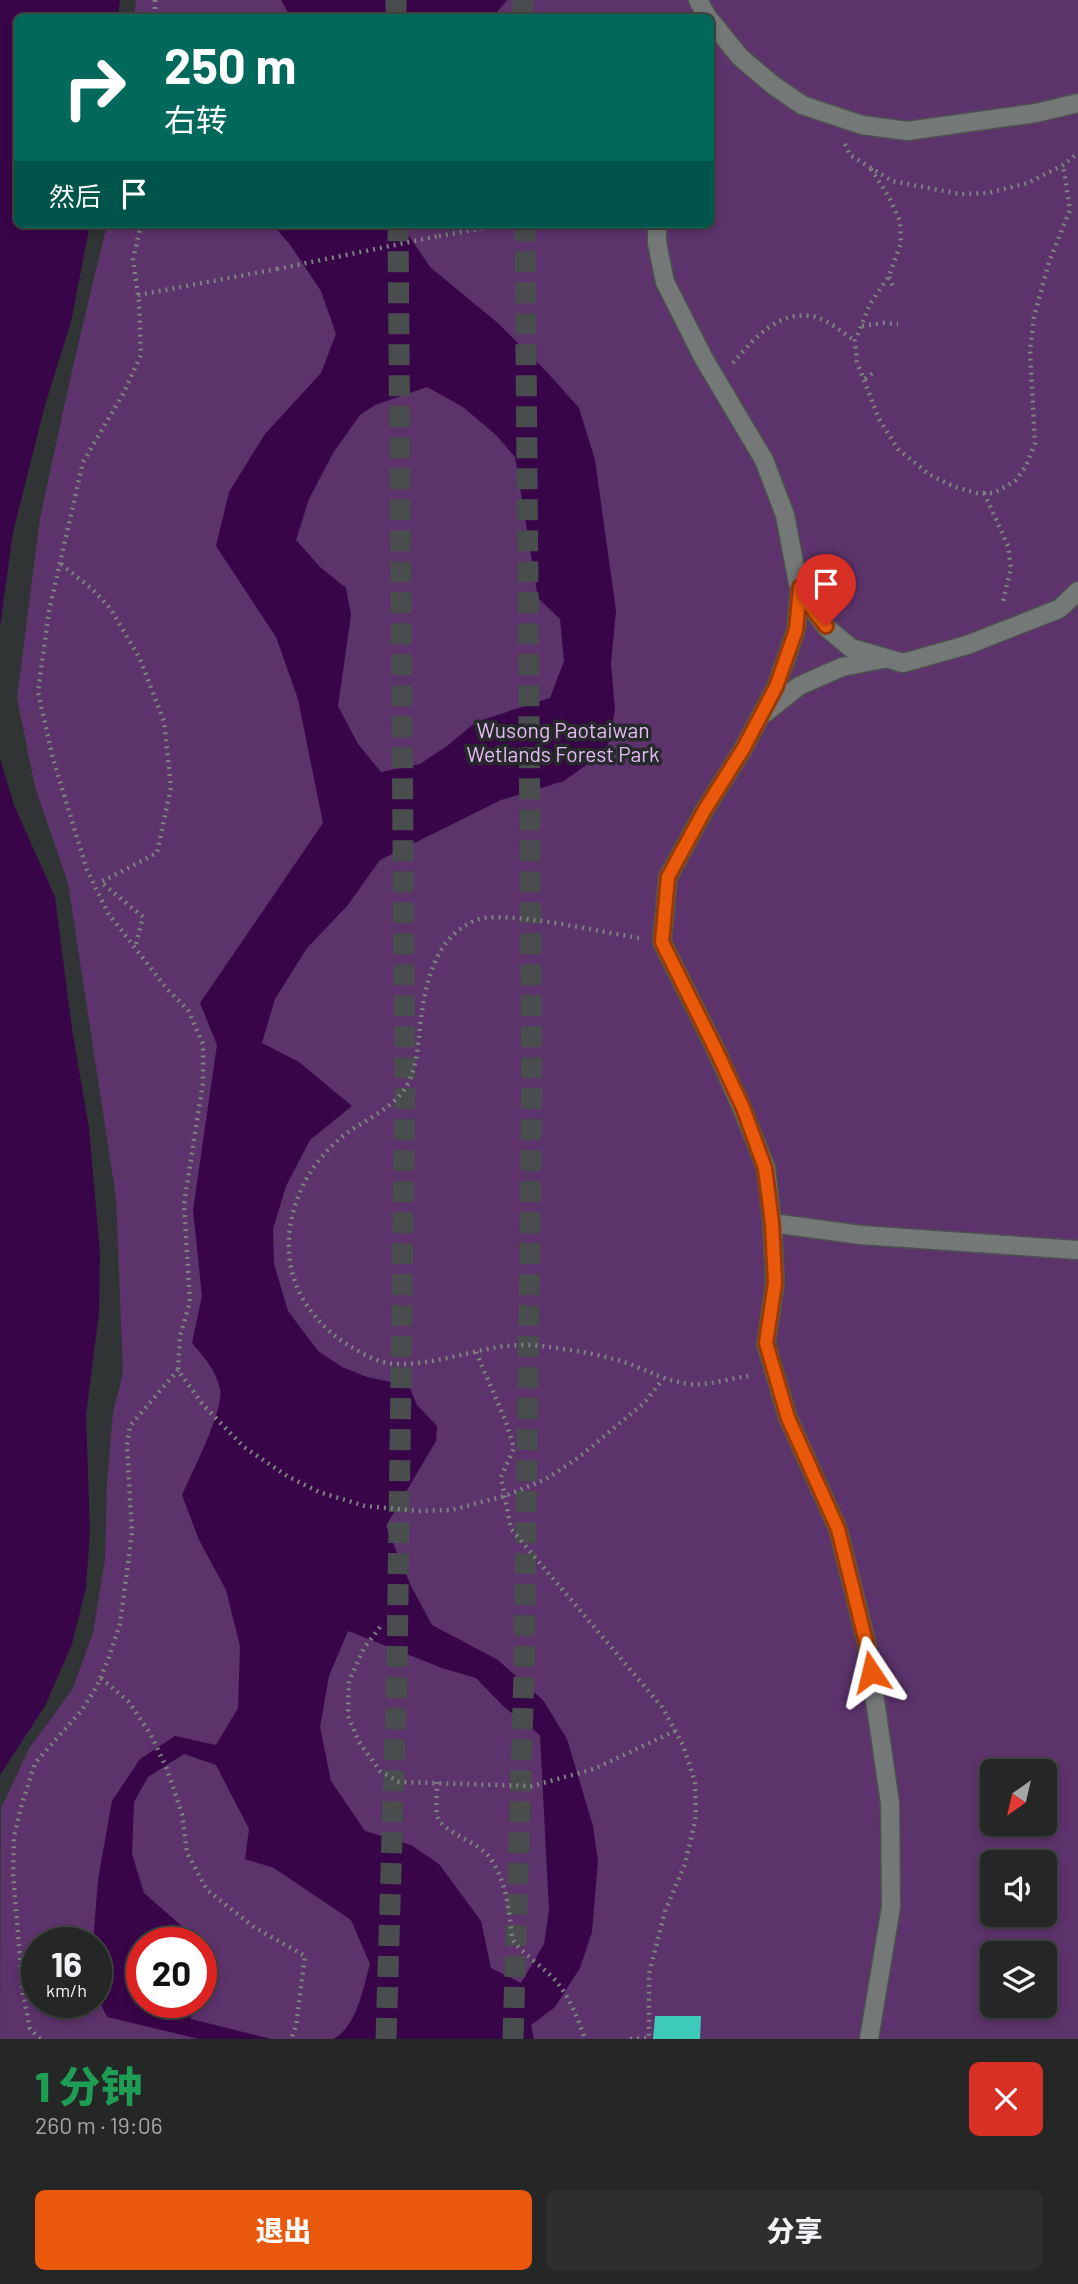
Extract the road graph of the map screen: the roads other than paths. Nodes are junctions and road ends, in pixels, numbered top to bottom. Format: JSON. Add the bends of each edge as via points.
{"nodes":[{"id":1,"x":714,"y":25,"type":"edge"},
{"id":2,"x":1078,"y":103,"type":"edge"},
{"id":3,"x":657,"y":228,"type":"edge"},
{"id":4,"x":800,"y":587,"type":"junction"},
{"id":5,"x":1078,"y":591,"type":"edge"},
{"id":6,"x":887,"y":658,"type":"junction"},
{"id":7,"x":760,"y":718,"type":"junction"},
{"id":8,"x":772,"y":1223,"type":"junction"},
{"id":9,"x":1078,"y":1250,"type":"edge"},
{"id":10,"x":869,"y":2039,"type":"edge"}],
"edges":[{"from":1,"to":2,"type":"lane","via":[[740,57],[802,105],[862,125],[908,131]]},
{"from":3,"to":4,"type":"lane","via":[[665,282],[764,460],[785,515]]},
{"from":4,"to":6,"type":"lane","via":[[826,626],[851,648]]},
{"from":4,"to":7,"type":"lane","via":[[796,630]]},
{"from":5,"to":6,"type":"lane","via":[[1059,609],[994,635],[903,663]]},
{"from":6,"to":7,"type":"lane","via":[[842,667],[799,686]]},
{"from":7,"to":8,"type":"lane","via":[[668,877],[662,942],[743,1108],[765,1168]]},
{"from":8,"to":9,"type":"lane","via":[[861,1235]]},
{"from":8,"to":10,"type":"lane","via":[[775,1283],[766,1343],[788,1418],[838,1529],[867,1646],[890,1803],[891,1907]]}]}
